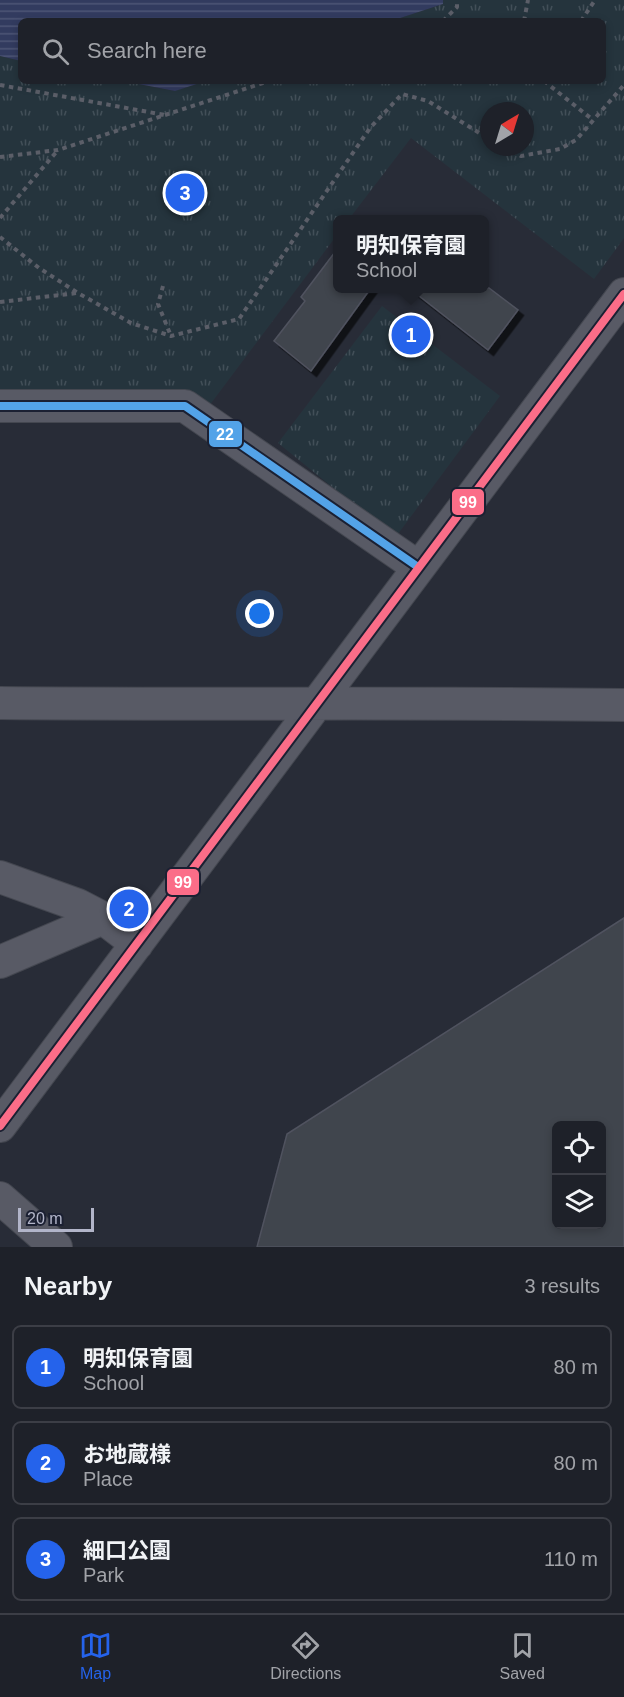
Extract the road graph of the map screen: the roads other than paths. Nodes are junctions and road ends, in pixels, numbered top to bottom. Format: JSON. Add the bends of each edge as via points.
{"nodes":[{"id":1,"x":624,"y":294,"type":"edge"},
{"id":2,"x":0,"y":406,"type":"edge"},
{"id":3,"x":418,"y":567,"type":"junction"},
{"id":4,"x":0,"y":703,"type":"edge"},
{"id":5,"x":317,"y":704,"type":"junction"},
{"id":6,"x":624,"y":705,"type":"edge"},
{"id":7,"x":0,"y":877,"type":"edge"},
{"id":8,"x":102,"y":918,"type":"junction"},
{"id":9,"x":137,"y":944,"type":"junction"},
{"id":10,"x":0,"y":962,"type":"edge"},
{"id":11,"x":0,"y":1126,"type":"edge"},
{"id":12,"x":0,"y":1198,"type":"edge"},
{"id":13,"x":56,"y":1247,"type":"edge"}],
"edges":[{"from":1,"to":3,"type":"street"},
{"from":2,"to":3,"type":"street","via":[[185,406]]},
{"from":3,"to":5,"type":"street"},
{"from":4,"to":5,"type":"street"},
{"from":5,"to":6,"type":"street"},
{"from":5,"to":9,"type":"street"},
{"from":7,"to":8,"type":"street","via":[[78,905]]},
{"from":8,"to":9,"type":"street"},
{"from":8,"to":10,"type":"street"},
{"from":9,"to":11,"type":"street"},
{"from":12,"to":13,"type":"street"}]}
